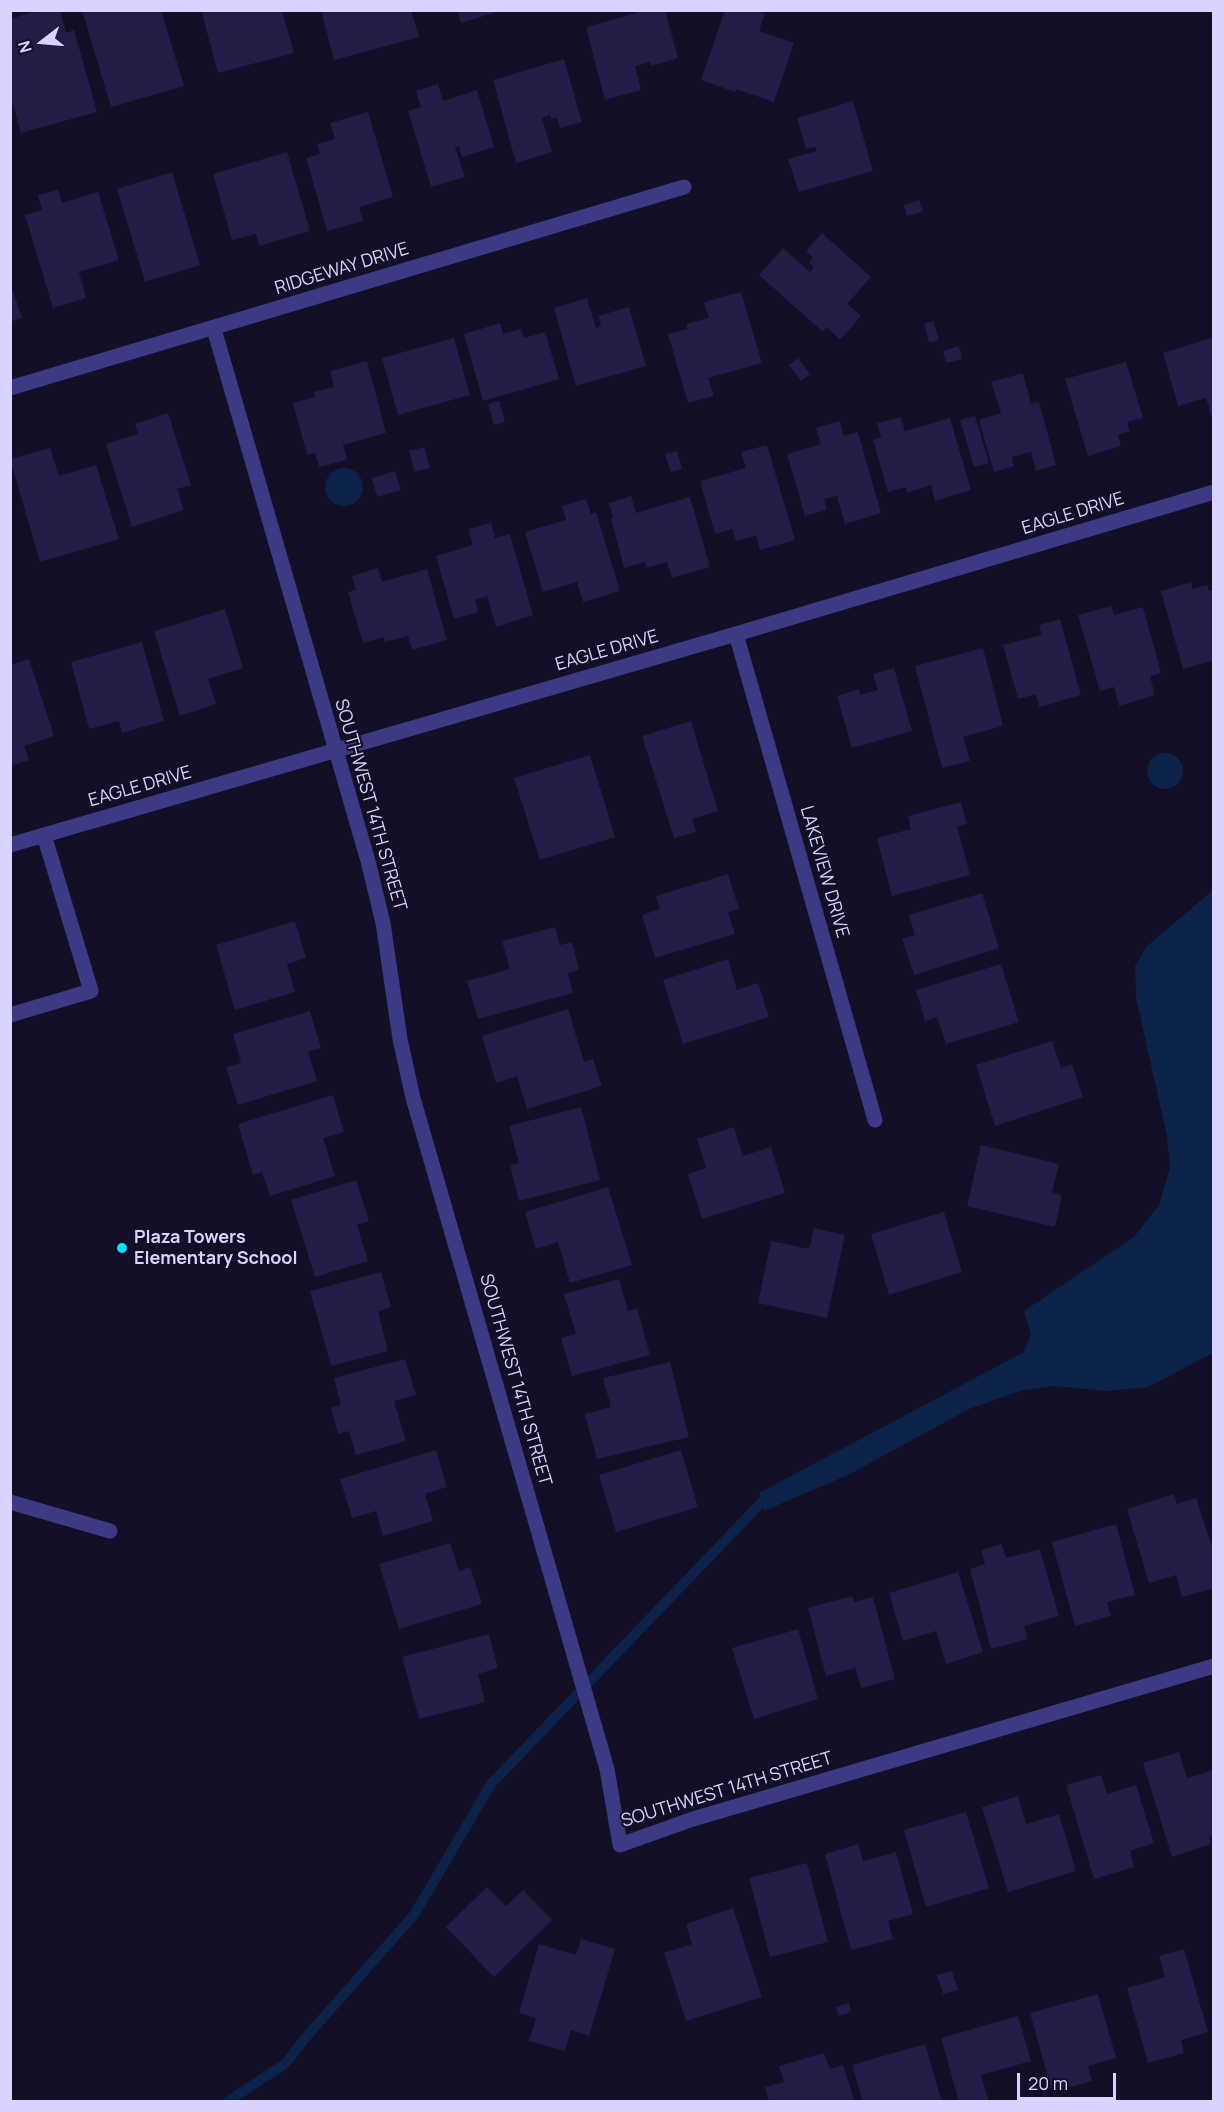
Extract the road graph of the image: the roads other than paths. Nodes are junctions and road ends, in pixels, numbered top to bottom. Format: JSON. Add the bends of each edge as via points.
{"nodes":[{"id":1,"x":684,"y":187,"type":"dead end"},
{"id":2,"x":214,"y":328,"type":"junction"},
{"id":3,"x":10,"y":388,"type":"edge"},
{"id":4,"x":1214,"y":492,"type":"edge"},
{"id":5,"x":736,"y":634,"type":"junction"},
{"id":6,"x":335,"y":750,"type":"junction"},
{"id":7,"x":44,"y":835,"type":"junction"},
{"id":8,"x":10,"y":845,"type":"edge"},
{"id":9,"x":10,"y":1015,"type":"edge"},
{"id":10,"x":875,"y":1120,"type":"dead end"},
{"id":11,"x":10,"y":1502,"type":"edge"},
{"id":12,"x":110,"y":1531,"type":"dead end"},
{"id":13,"x":1214,"y":1666,"type":"edge"}],
"edges":[{"from":1,"to":2,"type":"street","name":"RIDGEWAY DRIVE"},
{"from":2,"to":3,"type":"street","name":"RIDGEWAY DRIVE"},
{"from":2,"to":6,"type":"street","name":"SOUTHWEST 14TH STREET"},
{"from":4,"to":5,"type":"street","name":"EAGLE DRIVE"},
{"from":5,"to":6,"type":"street","name":"EAGLE DRIVE"},
{"from":5,"to":10,"type":"street","name":"LAKEVIEW DRIVE"},
{"from":6,"to":7,"type":"street","name":"EAGLE DRIVE"},
{"from":6,"to":13,"type":"street","name":"SOUTHWEST 14TH STREET","via":[[383,923],[413,1098],[607,1769],[620,1845],[693,1819]]},
{"from":7,"to":8,"type":"street","name":"EAGLE DRIVE"},
{"from":7,"to":9,"type":"street","via":[[92,991]]},
{"from":11,"to":12,"type":"street"}]}
